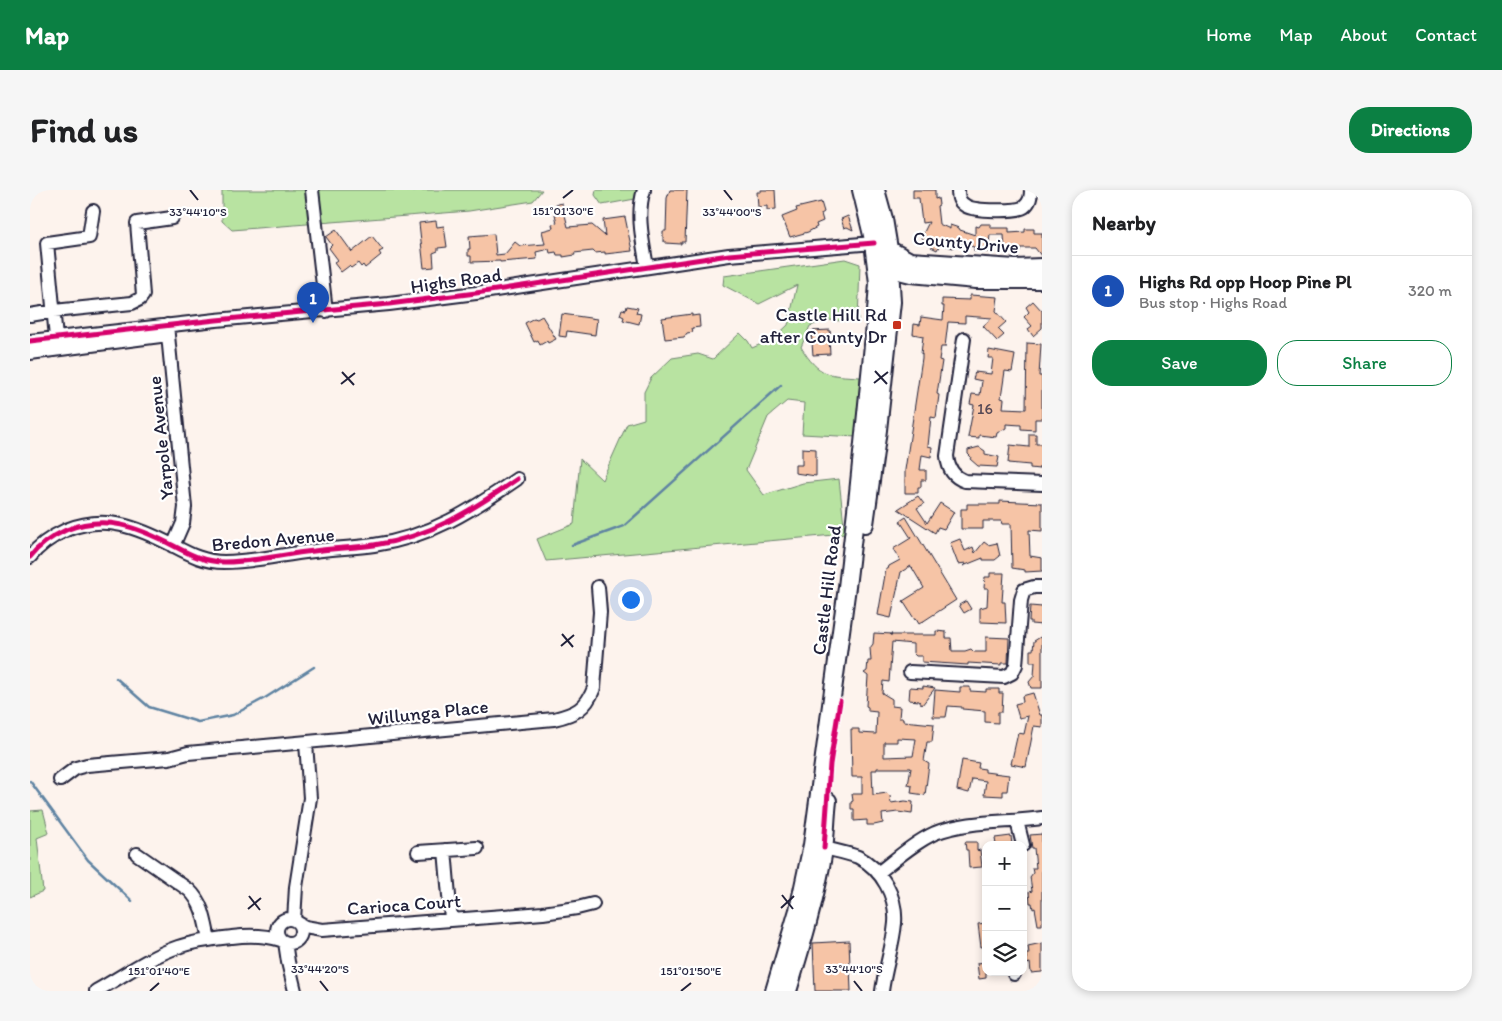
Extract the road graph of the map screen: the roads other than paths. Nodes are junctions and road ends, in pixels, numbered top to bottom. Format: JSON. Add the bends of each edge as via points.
{"nodes":[{"id":1,"x":312,"y":190,"type":"edge"},
{"id":2,"x":644,"y":190,"type":"edge"},
{"id":3,"x":861,"y":190,"type":"edge"},
{"id":4,"x":876,"y":190,"type":"edge"},
{"id":5,"x":958,"y":190,"type":"edge"},
{"id":6,"x":1031,"y":190,"type":"edge"},
{"id":7,"x":93,"y":211,"type":"dead end"},
{"id":8,"x":172,"y":218,"type":"dead end"},
{"id":9,"x":886,"y":230,"type":"junction"},
{"id":10,"x":874,"y":243,"type":"junction"},
{"id":11,"x":889,"y":249,"type":"junction"},
{"id":12,"x":647,"y":267,"type":"junction"},
{"id":13,"x":1042,"y":267,"type":"edge"},
{"id":14,"x":890,"y":268,"type":"junction"},
{"id":15,"x":1042,"y":280,"type":"edge"},
{"id":16,"x":54,"y":311,"type":"junction"},
{"id":17,"x":326,"y":311,"type":"junction"},
{"id":18,"x":30,"y":316,"type":"edge"},
{"id":19,"x":168,"y":330,"type":"junction"},
{"id":20,"x":56,"y":338,"type":"junction"},
{"id":21,"x":964,"y":339,"type":"dead end"},
{"id":22,"x":34,"y":342,"type":"edge"},
{"id":23,"x":30,"y":353,"type":"edge"},
{"id":24,"x":517,"y":479,"type":"dead end"},
{"id":25,"x":1042,"y":484,"type":"edge"},
{"id":26,"x":173,"y":546,"type":"junction"},
{"id":27,"x":31,"y":554,"type":"edge"},
{"id":28,"x":598,"y":587,"type":"dead end"},
{"id":29,"x":1042,"y":587,"type":"edge"},
{"id":30,"x":910,"y":672,"type":"dead end"},
{"id":31,"x":306,"y":743,"type":"junction"},
{"id":32,"x":60,"y":780,"type":"dead end"},
{"id":33,"x":1042,"y":818,"type":"edge"},
{"id":34,"x":1018,"y":821,"type":"junction"},
{"id":35,"x":1022,"y":841,"type":"edge"},
{"id":36,"x":818,"y":847,"type":"junction"},
{"id":37,"x":477,"y":848,"type":"dead end"},
{"id":38,"x":445,"y":850,"type":"junction"},
{"id":39,"x":418,"y":852,"type":"dead end"},
{"id":40,"x":137,"y":854,"type":"dead end"},
{"id":41,"x":878,"y":873,"type":"junction"},
{"id":42,"x":593,"y":904,"type":"dead end"},
{"id":43,"x":451,"y":919,"type":"junction"},
{"id":44,"x":289,"y":922,"type":"junction"},
{"id":45,"x":322,"y":930,"type":"junction"},
{"id":46,"x":250,"y":935,"type":"junction"},
{"id":47,"x":209,"y":940,"type":"junction"},
{"id":48,"x":290,"y":941,"type":"junction"},
{"id":49,"x":96,"y":991,"type":"edge"},
{"id":50,"x":295,"y":991,"type":"edge"},
{"id":51,"x":774,"y":991,"type":"edge"},
{"id":52,"x":788,"y":991,"type":"edge"},
{"id":53,"x":882,"y":991,"type":"edge"}],
"edges":[{"from":1,"to":17,"type":"street"},
{"from":2,"to":12,"type":"street","via":[[641,220]]},
{"from":3,"to":10,"type":"main road","name":"Castle Hill Road"},
{"from":4,"to":9,"type":"main road","name":"Castle Hill Road"},
{"from":5,"to":6,"type":"street","via":[[958,198],[968,208],[1006,210],[1024,206],[1030,199]]},
{"from":7,"to":16,"type":"street","via":[[89,237],[47,243]]},
{"from":8,"to":16,"type":"street","via":[[136,224],[143,295],[140,299]]},
{"from":9,"to":10,"type":"main road"},
{"from":9,"to":11,"type":"main road","name":"Castle Hill Road"},
{"from":10,"to":11,"type":"main road","name":"County Drive"},
{"from":10,"to":12,"type":"street","name":"Highs Road","via":[[729,255]]},
{"from":10,"to":14,"type":"main road"},
{"from":10,"to":36,"type":"main road","name":"Castle Hill Road","via":[[878,283],[875,326]]},
{"from":11,"to":13,"type":"main road","name":"County Drive","via":[[910,260]]},
{"from":11,"to":14,"type":"main road","name":"Castle Hill Road"},
{"from":12,"to":17,"type":"street","name":"Highs Road","via":[[476,293]]},
{"from":14,"to":15,"type":"main road","name":"County Drive","via":[[908,274],[976,280]]},
{"from":14,"to":36,"type":"main road","name":"Castle Hill Road","via":[[892,302],[879,421]]},
{"from":16,"to":18,"type":"street"},
{"from":16,"to":20,"type":"street"},
{"from":17,"to":19,"type":"street","name":"Highs Road"},
{"from":19,"to":20,"type":"street","name":"Highs Road"},
{"from":19,"to":23,"type":"street"},
{"from":19,"to":26,"type":"street","name":"Yarpole Avenue","via":[[186,507],[183,524]]},
{"from":20,"to":22,"type":"street","name":"Highs Road"},
{"from":21,"to":25,"type":"street","via":[[946,456],[951,471],[965,481]]},
{"from":24,"to":26,"type":"street","name":"Bredon Avenue","via":[[449,522],[426,532],[383,543],[224,562],[206,561]]},
{"from":26,"to":27,"type":"street","name":"Bredon Avenue","via":[[135,528],[93,523],[58,534]]},
{"from":28,"to":31,"type":"street","name":"Willunga Place","via":[[600,612],[594,688],[585,706],[576,712],[554,719]]},
{"from":29,"to":30,"type":"street","via":[[1024,590],[1016,665],[1012,674],[1004,677]]},
{"from":31,"to":32,"type":"street","name":"Willunga Place","via":[[87,765],[76,768]]},
{"from":31,"to":44,"type":"street","via":[[310,798]]},
{"from":33,"to":34,"type":"street"},
{"from":34,"to":35,"type":"street"},
{"from":34,"to":41,"type":"street","via":[[964,826],[940,832],[921,841]]},
{"from":36,"to":41,"type":"street","via":[[859,858]]},
{"from":36,"to":51,"type":"main road","name":"Castle Hill Road"},
{"from":36,"to":52,"type":"main road","name":"Castle Hill Road","via":[[812,904]]},
{"from":37,"to":38,"type":"street"},
{"from":38,"to":39,"type":"street"},
{"from":38,"to":43,"type":"street"},
{"from":40,"to":47,"type":"street","via":[[195,896]]},
{"from":41,"to":53,"type":"street","via":[[889,890],[895,914]]},
{"from":42,"to":43,"type":"street","name":"Carioca Court","via":[[543,913]]},
{"from":43,"to":45,"type":"street","name":"Carioca Court"},
{"from":44,"to":45,"type":"street","name":"Carioca Court"},
{"from":44,"to":46,"type":"street"},
{"from":44,"to":48,"type":"street","via":[[278,931]]},
{"from":44,"to":48,"type":"street","via":[[301,931]]},
{"from":45,"to":48,"type":"street","name":"Carioca Court"},
{"from":46,"to":47,"type":"street"},
{"from":46,"to":48,"type":"street"},
{"from":47,"to":49,"type":"street","via":[[160,954]]},
{"from":48,"to":50,"type":"street","via":[[290,968]]}]}
